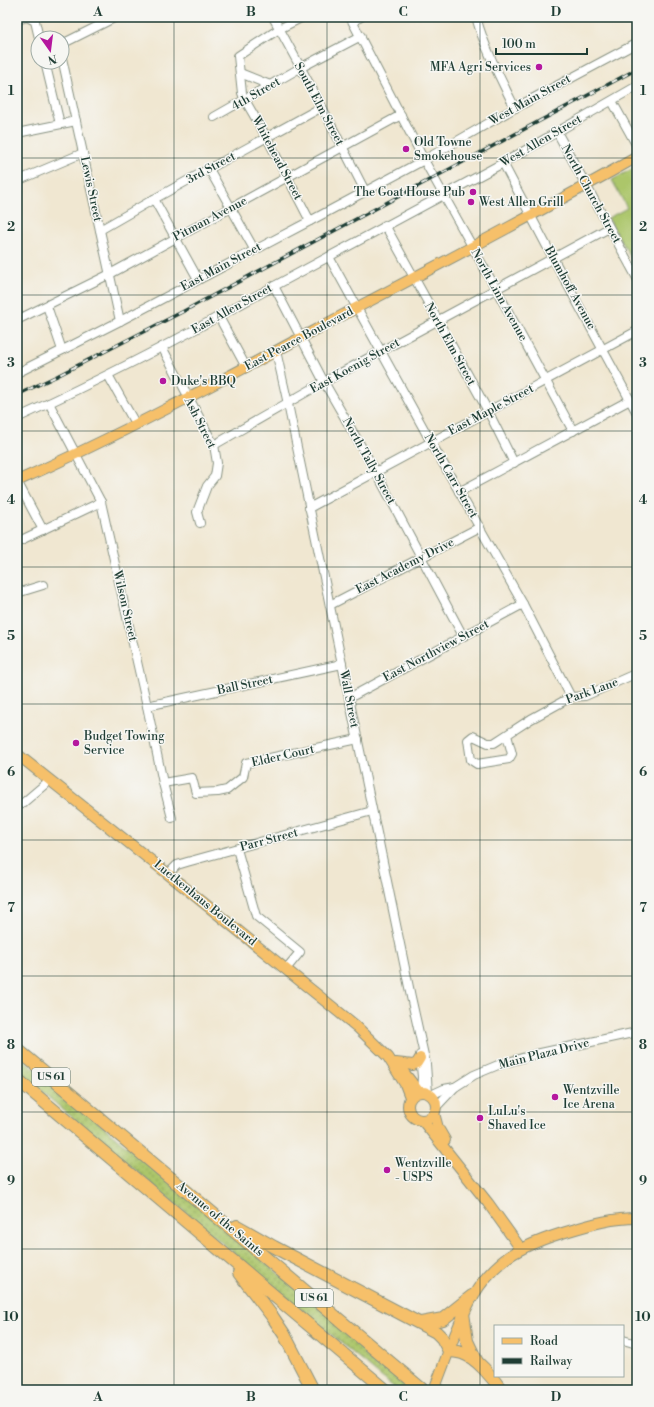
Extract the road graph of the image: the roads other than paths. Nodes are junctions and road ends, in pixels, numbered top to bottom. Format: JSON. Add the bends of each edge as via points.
{"nodes":[{"id":1,"x":116,"y":17,"type":"edge"},
{"id":2,"x":273,"y":17,"type":"edge"},
{"id":3,"x":303,"y":17,"type":"edge"},
{"id":4,"x":361,"y":17,"type":"edge"},
{"id":5,"x":476,"y":17,"type":"edge"},
{"id":6,"x":634,"y":17,"type":"edge"},
{"id":7,"x":352,"y":19,"type":"edge"},
{"id":8,"x":17,"y":20,"type":"edge"},
{"id":9,"x":637,"y":27,"type":"edge"},
{"id":10,"x":279,"y":29,"type":"junction"},
{"id":11,"x":37,"y":30,"type":"edge"},
{"id":12,"x":361,"y":36,"type":"junction"},
{"id":13,"x":70,"y":40,"type":"edge"},
{"id":14,"x":637,"y":43,"type":"edge"},
{"id":15,"x":300,"y":68,"type":"junction"},
{"id":16,"x":47,"y":70,"type":"edge"},
{"id":17,"x":65,"y":70,"type":"edge"},
{"id":18,"x":240,"y":73,"type":"junction"},
{"id":19,"x":270,"y":85,"type":"junction"},
{"id":20,"x":637,"y":86,"type":"edge"},
{"id":21,"x":245,"y":100,"type":"junction"},
{"id":22,"x":612,"y":101,"type":"junction"},
{"id":23,"x":322,"y":107,"type":"junction"},
{"id":24,"x":516,"y":108,"type":"junction"},
{"id":25,"x":401,"y":115,"type":"junction"},
{"id":26,"x":214,"y":117,"type":"dead end"},
{"id":27,"x":76,"y":121,"type":"junction"},
{"id":28,"x":60,"y":124,"type":"junction"},
{"id":29,"x":557,"y":132,"type":"junction"},
{"id":30,"x":17,"y":133,"type":"edge"},
{"id":31,"x":267,"y":138,"type":"junction"},
{"id":32,"x":637,"y":146,"type":"edge"},
{"id":33,"x":342,"y":148,"type":"junction"},
{"id":34,"x":83,"y":153,"type":"junction"},
{"id":35,"x":637,"y":157,"type":"edge"},
{"id":36,"x":424,"y":160,"type":"junction"},
{"id":37,"x":503,"y":163,"type":"junction"},
{"id":38,"x":209,"y":169,"type":"junction"},
{"id":39,"x":287,"y":178,"type":"junction"},
{"id":40,"x":17,"y":181,"type":"edge"},
{"id":41,"x":587,"y":186,"type":"junction"},
{"id":42,"x":365,"y":191,"type":"junction"},
{"id":43,"x":445,"y":195,"type":"junction"},
{"id":44,"x":154,"y":199,"type":"junction"},
{"id":45,"x":232,"y":208,"type":"junction"},
{"id":46,"x":531,"y":216,"type":"junction"},
{"id":47,"x":310,"y":221,"type":"junction"},
{"id":48,"x":385,"y":225,"type":"junction"},
{"id":49,"x":609,"y":228,"type":"junction"},
{"id":50,"x":100,"y":230,"type":"junction"},
{"id":51,"x":176,"y":238,"type":"junction"},
{"id":52,"x":473,"y":247,"type":"junction"},
{"id":53,"x":254,"y":249,"type":"junction"},
{"id":54,"x":329,"y":257,"type":"junction"},
{"id":55,"x":553,"y":258,"type":"junction"},
{"id":56,"x":110,"y":274,"type":"junction"},
{"id":57,"x":415,"y":278,"type":"junction"},
{"id":58,"x":637,"y":278,"type":"edge"},
{"id":59,"x":198,"y":279,"type":"junction"},
{"id":60,"x":274,"y":286,"type":"junction"},
{"id":61,"x":496,"y":289,"type":"junction"},
{"id":62,"x":47,"y":306,"type":"junction"},
{"id":63,"x":358,"y":308,"type":"junction"},
{"id":64,"x":219,"y":317,"type":"junction"},
{"id":65,"x":17,"y":320,"type":"edge"},
{"id":66,"x":120,"y":321,"type":"junction"},
{"id":67,"x":437,"y":321,"type":"junction"},
{"id":68,"x":637,"y":331,"type":"edge"},
{"id":69,"x":302,"y":338,"type":"junction"},
{"id":70,"x":162,"y":347,"type":"junction"},
{"id":71,"x":603,"y":349,"type":"junction"},
{"id":72,"x":62,"y":350,"type":"junction"},
{"id":73,"x":276,"y":351,"type":"junction"},
{"id":74,"x":382,"y":351,"type":"junction"},
{"id":75,"x":246,"y":367,"type":"junction"},
{"id":76,"x":17,"y":373,"type":"edge"},
{"id":77,"x":108,"y":375,"type":"junction"},
{"id":78,"x":545,"y":380,"type":"junction"},
{"id":79,"x":324,"y":382,"type":"junction"},
{"id":80,"x":188,"y":399,"type":"junction"},
{"id":81,"x":630,"y":400,"type":"junction"},
{"id":82,"x":49,"y":403,"type":"junction"},
{"id":83,"x":288,"y":404,"type":"junction"},
{"id":84,"x":488,"y":411,"type":"junction"},
{"id":85,"x":637,"y":413,"type":"edge"},
{"id":86,"x":17,"y":418,"type":"edge"},
{"id":87,"x":136,"y":425,"type":"junction"},
{"id":88,"x":572,"y":432,"type":"junction"},
{"id":89,"x":431,"y":442,"type":"junction"},
{"id":90,"x":214,"y":445,"type":"junction"},
{"id":91,"x":76,"y":455,"type":"junction"},
{"id":92,"x":514,"y":463,"type":"junction"},
{"id":93,"x":376,"y":472,"type":"junction"},
{"id":94,"x":17,"y":481,"type":"edge"},
{"id":95,"x":459,"y":492,"type":"junction"},
{"id":96,"x":101,"y":502,"type":"junction"},
{"id":97,"x":309,"y":508,"type":"junction"},
{"id":98,"x":200,"y":523,"type":"dead end"},
{"id":99,"x":480,"y":527,"type":"junction"},
{"id":100,"x":43,"y":530,"type":"junction"},
{"id":101,"x":17,"y":542,"type":"edge"},
{"id":102,"x":421,"y":558,"type":"junction"},
{"id":103,"x":43,"y":585,"type":"dead end"},
{"id":104,"x":17,"y":593,"type":"edge"},
{"id":105,"x":523,"y":604,"type":"junction"},
{"id":106,"x":330,"y":605,"type":"junction"},
{"id":107,"x":463,"y":636,"type":"junction"},
{"id":108,"x":342,"y":664,"type":"junction"},
{"id":109,"x":637,"y":673,"type":"edge"},
{"id":110,"x":571,"y":697,"type":"junction"},
{"id":111,"x":349,"y":698,"type":"junction"},
{"id":112,"x":147,"y":706,"type":"junction"},
{"id":113,"x":507,"y":735,"type":"junction"},
{"id":114,"x":358,"y":739,"type":"junction"},
{"id":115,"x":17,"y":754,"type":"edge"},
{"id":116,"x":50,"y":780,"type":"junction"},
{"id":117,"x":163,"y":783,"type":"junction"},
{"id":118,"x":17,"y":805,"type":"edge"},
{"id":119,"x":372,"y":811,"type":"junction"},
{"id":120,"x":172,"y":818,"type":"dead end"},
{"id":121,"x":237,"y":849,"type":"junction"},
{"id":122,"x":168,"y":874,"type":"junction"},
{"id":123,"x":286,"y":969,"type":"junction"},
{"id":124,"x":637,"y":1032,"type":"edge"},
{"id":125,"x":421,"y":1047,"type":"junction"},
{"id":126,"x":17,"y":1049,"type":"edge"},
{"id":127,"x":420,"y":1058,"type":"junction"},
{"id":128,"x":392,"y":1060,"type":"junction"},
{"id":129,"x":17,"y":1079,"type":"edge"},
{"id":130,"x":455,"y":1087,"type":"junction"},
{"id":131,"x":422,"y":1094,"type":"junction"},
{"id":132,"x":435,"y":1110,"type":"junction"},
{"id":133,"x":422,"y":1120,"type":"junction"},
{"id":134,"x":474,"y":1185,"type":"junction"},
{"id":135,"x":204,"y":1206,"type":"junction"},
{"id":136,"x":637,"y":1218,"type":"edge"},
{"id":137,"x":522,"y":1249,"type":"junction"},
{"id":138,"x":222,"y":1252,"type":"junction"},
{"id":139,"x":472,"y":1296,"type":"junction"},
{"id":140,"x":463,"y":1313,"type":"junction"},
{"id":141,"x":421,"y":1324,"type":"junction"},
{"id":142,"x":624,"y":1340,"type":"edge"},
{"id":143,"x":637,"y":1344,"type":"edge"},
{"id":144,"x":449,"y":1351,"type":"junction"},
{"id":145,"x":477,"y":1363,"type":"junction"},
{"id":146,"x":313,"y":1390,"type":"edge"},
{"id":147,"x":386,"y":1390,"type":"edge"},
{"id":148,"x":423,"y":1390,"type":"edge"},
{"id":149,"x":434,"y":1390,"type":"edge"},
{"id":150,"x":501,"y":1390,"type":"edge"}],
"edges":[{"from":1,"to":13,"type":"street"},
{"from":2,"to":10,"type":"street","name":"South Elm Street"},
{"from":3,"to":10,"type":"street"},
{"from":4,"to":7,"type":"street"},
{"from":5,"to":24,"type":"street","via":[[483,41]]},
{"from":6,"to":9,"type":"street"},
{"from":7,"to":12,"type":"street","name":"North Linn Avenue"},
{"from":8,"to":11,"type":"street","via":[[27,17],[35,20]]},
{"from":10,"to":15,"type":"street","name":"South Elm Street"},
{"from":10,"to":18,"type":"street","name":"Whitehead Street","via":[[238,56]]},
{"from":12,"to":15,"type":"street","name":"4th Street"},
{"from":12,"to":25,"type":"street","name":"North Linn Avenue"},
{"from":14,"to":24,"type":"street","name":"West Main Street"},
{"from":15,"to":19,"type":"street","name":"4th Street"},
{"from":15,"to":23,"type":"street","name":"South Elm Street"},
{"from":16,"to":28,"type":"street"},
{"from":17,"to":27,"type":"street","name":"Lewis Street"},
{"from":18,"to":19,"type":"street"},
{"from":18,"to":21,"type":"street","name":"Whitehead Street"},
{"from":19,"to":21,"type":"street","name":"4th Street"},
{"from":20,"to":22,"type":"street","name":"West Allen Street"},
{"from":21,"to":26,"type":"street","name":"4th Street"},
{"from":21,"to":31,"type":"street","name":"Whitehead Street"},
{"from":22,"to":29,"type":"street","name":"West Allen Street"},
{"from":22,"to":32,"type":"street"},
{"from":23,"to":31,"type":"street","name":"3rd Street"},
{"from":23,"to":33,"type":"street","name":"South Elm Street"},
{"from":24,"to":36,"type":"street","name":"West Main Street"},
{"from":25,"to":33,"type":"street","name":"Pitman Avenue"},
{"from":25,"to":36,"type":"street","name":"North Linn Avenue"},
{"from":27,"to":28,"type":"street"},
{"from":27,"to":34,"type":"street","name":"Lewis Street"},
{"from":28,"to":30,"type":"street"},
{"from":29,"to":37,"type":"street","name":"West Allen Street"},
{"from":29,"to":41,"type":"street","name":"North Church Street"},
{"from":31,"to":38,"type":"street","name":"3rd Street"},
{"from":31,"to":39,"type":"street","name":"Whitehead Street"},
{"from":33,"to":39,"type":"street","name":"Pitman Avenue"},
{"from":33,"to":42,"type":"street","name":"South Elm Street"},
{"from":34,"to":40,"type":"street"},
{"from":34,"to":50,"type":"street","name":"Lewis Street"},
{"from":35,"to":41,"type":"main road","name":"East Pearce Boulevard"},
{"from":36,"to":42,"type":"street","name":"East Main Street"},
{"from":36,"to":43,"type":"street","name":"North Linn Avenue"},
{"from":37,"to":43,"type":"street","name":"West Allen Street"},
{"from":37,"to":46,"type":"street","name":"Blumhoff Avenue"},
{"from":38,"to":44,"type":"street","name":"3rd Street"},
{"from":38,"to":45,"type":"street"},
{"from":39,"to":45,"type":"street","name":"Pitman Avenue"},
{"from":39,"to":47,"type":"street","name":"Whitehead Street"},
{"from":41,"to":46,"type":"main road","name":"East Pearce Boulevard"},
{"from":41,"to":49,"type":"street","name":"North Church Street"},
{"from":42,"to":47,"type":"street","name":"East Main Street"},
{"from":43,"to":48,"type":"street","name":"East Allen Street"},
{"from":43,"to":52,"type":"street","name":"North Linn Avenue"},
{"from":44,"to":50,"type":"street","name":"3rd Street"},
{"from":44,"to":51,"type":"street"},
{"from":45,"to":51,"type":"street","name":"Pitman Avenue"},
{"from":45,"to":53,"type":"street"},
{"from":46,"to":52,"type":"main road","name":"East Pearce Boulevard"},
{"from":46,"to":55,"type":"street","name":"Blumhoff Avenue"},
{"from":47,"to":53,"type":"street","name":"East Main Street"},
{"from":48,"to":54,"type":"street","name":"East Allen Street"},
{"from":48,"to":57,"type":"street","name":"North Elm Street"},
{"from":49,"to":55,"type":"street","name":"East Koenig Street"},
{"from":49,"to":58,"type":"street","name":"North Church Street"},
{"from":50,"to":56,"type":"street","name":"Lewis Street"},
{"from":51,"to":56,"type":"street","name":"Pitman Avenue"},
{"from":51,"to":59,"type":"street"},
{"from":52,"to":57,"type":"main road","name":"East Pearce Boulevard"},
{"from":52,"to":61,"type":"street","name":"North Linn Avenue"},
{"from":53,"to":59,"type":"street","name":"East Main Street"},
{"from":54,"to":60,"type":"street","name":"East Allen Street"},
{"from":54,"to":63,"type":"street","name":"North Carr Street"},
{"from":55,"to":61,"type":"street","name":"East Koenig Street"},
{"from":55,"to":71,"type":"street","name":"Blumhoff Avenue"},
{"from":56,"to":62,"type":"street","name":"Pitman Avenue"},
{"from":56,"to":66,"type":"street","name":"Lewis Street"},
{"from":57,"to":63,"type":"main road","name":"East Pearce Boulevard"},
{"from":57,"to":67,"type":"street","name":"North Elm Street"},
{"from":59,"to":66,"type":"street","name":"East Main Street"},
{"from":60,"to":64,"type":"street","name":"East Allen Street"},
{"from":60,"to":69,"type":"street","name":"North Tally Street"},
{"from":61,"to":67,"type":"street","name":"East Koenig Street"},
{"from":61,"to":78,"type":"street","name":"North Linn Avenue"},
{"from":62,"to":65,"type":"street","name":"Pitman Avenue"},
{"from":62,"to":72,"type":"street"},
{"from":63,"to":69,"type":"main road","name":"East Pearce Boulevard"},
{"from":63,"to":74,"type":"street","name":"North Carr Street"},
{"from":64,"to":70,"type":"street","name":"East Allen Street"},
{"from":64,"to":75,"type":"street"},
{"from":66,"to":72,"type":"street","name":"East Main Street"},
{"from":67,"to":74,"type":"street","name":"East Koenig Street"},
{"from":67,"to":84,"type":"street","name":"North Elm Street"},
{"from":68,"to":71,"type":"street","name":"East Maple Street"},
{"from":69,"to":73,"type":"main road","name":"East Pearce Boulevard"},
{"from":69,"to":79,"type":"street","name":"North Tally Street"},
{"from":70,"to":77,"type":"street","name":"East Allen Street"},
{"from":70,"to":80,"type":"street","name":"Ash Street"},
{"from":71,"to":78,"type":"street","name":"East Maple Street"},
{"from":71,"to":81,"type":"street","name":"Blumhoff Avenue"},
{"from":72,"to":76,"type":"street","name":"East Main Street"},
{"from":73,"to":75,"type":"main road","name":"East Pearce Boulevard"},
{"from":73,"to":83,"type":"street","name":"Wall Street"},
{"from":74,"to":79,"type":"street","name":"East Koenig Street"},
{"from":74,"to":89,"type":"street","name":"North Carr Street"},
{"from":75,"to":80,"type":"main road","name":"East Pearce Boulevard"},
{"from":77,"to":82,"type":"street","name":"East Allen Street"},
{"from":77,"to":87,"type":"street"},
{"from":78,"to":84,"type":"street","name":"East Maple Street"},
{"from":78,"to":88,"type":"street","name":"North Linn Avenue"},
{"from":79,"to":83,"type":"street","name":"East Koenig Street"},
{"from":79,"to":93,"type":"street","name":"North Tally Street"},
{"from":80,"to":87,"type":"main road","name":"East Pearce Boulevard"},
{"from":80,"to":90,"type":"street","name":"Ash Street"},
{"from":81,"to":85,"type":"street","name":"Blumhoff Avenue"},
{"from":81,"to":88,"type":"street"},
{"from":82,"to":86,"type":"street","name":"East Allen Street"},
{"from":82,"to":91,"type":"street","name":"Wilson Street"},
{"from":83,"to":90,"type":"street","name":"East Koenig Street"},
{"from":83,"to":97,"type":"street","name":"Wall Street"},
{"from":84,"to":89,"type":"street","name":"East Maple Street"},
{"from":84,"to":92,"type":"street","name":"North Elm Street"},
{"from":87,"to":91,"type":"main road","name":"East Pearce Boulevard"},
{"from":88,"to":92,"type":"street"},
{"from":89,"to":93,"type":"street","name":"East Maple Street"},
{"from":89,"to":95,"type":"street","name":"North Carr Street"},
{"from":90,"to":98,"type":"street","name":"Ash Street","via":[[217,463],[215,476],[207,486],[197,512]]},
{"from":91,"to":94,"type":"main road","name":"East Pearce Boulevard"},
{"from":91,"to":96,"type":"street","name":"Wilson Street"},
{"from":92,"to":95,"type":"street"},
{"from":93,"to":97,"type":"street","name":"East Maple Street"},
{"from":93,"to":102,"type":"street","name":"North Tally Street"},
{"from":94,"to":100,"type":"street"},
{"from":95,"to":99,"type":"street","name":"North Carr Street"},
{"from":96,"to":100,"type":"street"},
{"from":96,"to":112,"type":"street","name":"Wilson Street"},
{"from":97,"to":106,"type":"street","name":"Wall Street"},
{"from":99,"to":102,"type":"street","name":"East Academy Drive"},
{"from":99,"to":105,"type":"street","name":"North Carr Street"},
{"from":100,"to":101,"type":"street"},
{"from":102,"to":106,"type":"street","name":"East Academy Drive"},
{"from":102,"to":107,"type":"street","name":"North Tally Street"},
{"from":103,"to":104,"type":"street"},
{"from":105,"to":107,"type":"street","name":"East Northview Street"},
{"from":105,"to":110,"type":"street","name":"North Carr Street"},
{"from":106,"to":108,"type":"street","name":"Wall Street"},
{"from":107,"to":111,"type":"street","name":"East Northview Street"},
{"from":108,"to":111,"type":"street","name":"Wall Street"},
{"from":108,"to":112,"type":"street","name":"Ball Street"},
{"from":109,"to":110,"type":"street","name":"Park Lane","via":[[585,696]]},
{"from":110,"to":113,"type":"street","name":"Park Lane"},
{"from":111,"to":114,"type":"street","name":"Wall Street"},
{"from":112,"to":117,"type":"street","name":"Wilson Street"},
{"from":113,"to":113,"type":"street","name":"Park Lane","via":[[512,754],[509,759],[477,764],[471,760],[468,740],[470,738],[473,736],[494,743]]},
{"from":114,"to":117,"type":"street","name":"Elder Court","via":[[246,763],[243,777],[227,790],[196,793],[192,778]]},
{"from":114,"to":119,"type":"street","name":"Wall Street"},
{"from":115,"to":116,"type":"main road","name":"Luetkenhaus Boulevard"},
{"from":116,"to":118,"type":"street","via":[[23,803]]},
{"from":116,"to":122,"type":"main road","name":"Luetkenhaus Boulevard"},
{"from":117,"to":120,"type":"street","name":"Wilson Street"},
{"from":119,"to":121,"type":"street","name":"Parr Street"},
{"from":119,"to":125,"type":"street","name":"Wall Street"},
{"from":121,"to":122,"type":"street","name":"Parr Street","via":[[177,865]]},
{"from":121,"to":123,"type":"street","via":[[256,916],[300,952]]},
{"from":122,"to":123,"type":"main road","name":"Luetkenhaus Boulevard"},
{"from":123,"to":128,"type":"main road","name":"Luetkenhaus Boulevard","via":[[356,1026]]},
{"from":124,"to":130,"type":"street","name":"Main Plaza Drive","via":[[498,1065],[474,1075]]},
{"from":125,"to":127,"type":"street","name":"Wall Street"},
{"from":125,"to":131,"type":"street","name":"Wall Street","via":[[426,1064]]},
{"from":126,"to":135,"type":"highway","name":"Avenue of the Saints","number":"US 61"},
{"from":127,"to":128,"type":"main road","via":[[413,1065]]},
{"from":127,"to":131,"type":"street","name":"Wall Street"},
{"from":128,"to":131,"type":"main road","name":"Luetkenhaus Boulevard"},
{"from":129,"to":138,"type":"highway","name":"Avenue of the Saints","number":"US 61"},
{"from":130,"to":131,"type":"street","name":"Main Plaza Drive"},
{"from":130,"to":132,"type":"street","name":"Main Plaza Drive"},
{"from":131,"to":132,"type":"main road","via":[[435,1099]]},
{"from":131,"to":133,"type":"main road","via":[[408,1103],[411,1115]]},
{"from":132,"to":133,"type":"main road","via":[[429,1118]]},
{"from":132,"to":134,"type":"main road","via":[[442,1136]]},
{"from":133,"to":134,"type":"main road"},
{"from":134,"to":137,"type":"main road"},
{"from":135,"to":141,"type":"highway","via":[[274,1247]]},
{"from":135,"to":148,"type":"highway","name":"Avenue of the Saints","number":"US 61"},
{"from":136,"to":137,"type":"main road","via":[[611,1219],[552,1236]]},
{"from":137,"to":139,"type":"main road","via":[[507,1258]]},
{"from":138,"to":146,"type":"highway","via":[[258,1296],[284,1334]]},
{"from":138,"to":147,"type":"highway","name":"Avenue of the Saints","number":"US 61"},
{"from":139,"to":140,"type":"main road"},
{"from":139,"to":141,"type":"highway","via":[[443,1319]]},
{"from":140,"to":144,"type":"main road"},
{"from":140,"to":145,"type":"highway","via":[[467,1341]]},
{"from":141,"to":144,"type":"highway","via":[[436,1332]]},
{"from":142,"to":143,"type":"street"},
{"from":144,"to":145,"type":"highway","via":[[462,1353]]},
{"from":144,"to":149,"type":"main road"},
{"from":145,"to":150,"type":"highway"}]}
